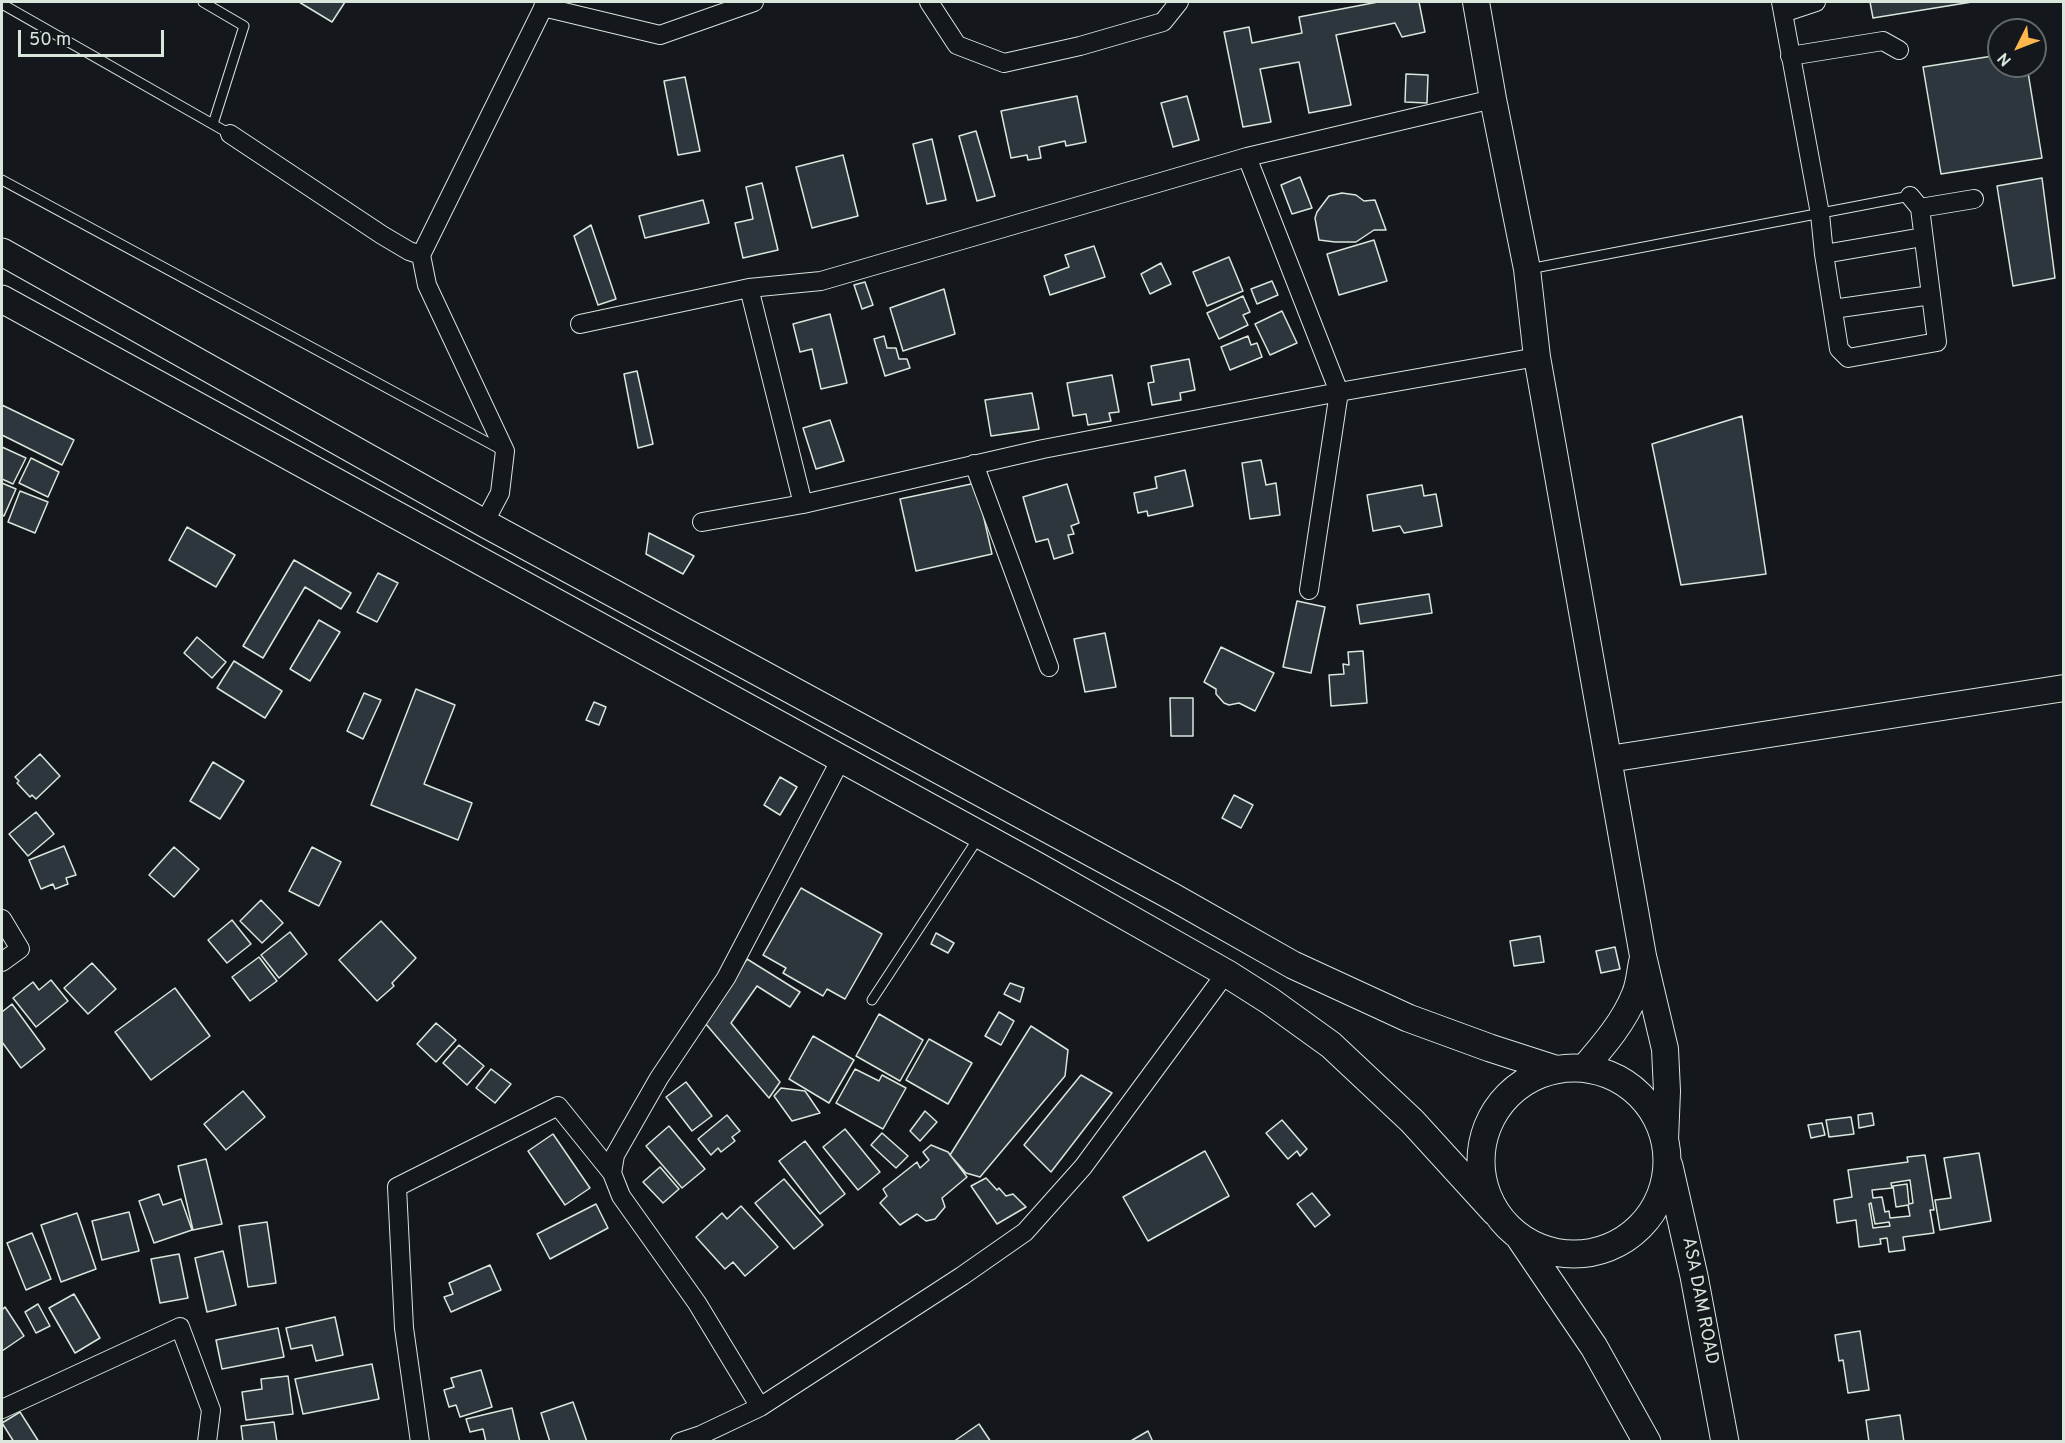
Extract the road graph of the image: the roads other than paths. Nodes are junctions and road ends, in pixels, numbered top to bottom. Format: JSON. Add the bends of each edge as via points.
{"nodes":[{"id":1,"x":203,"y":2,"type":"edge"},
{"id":2,"x":754,"y":2,"type":"edge"},
{"id":3,"x":929,"y":2,"type":"edge"},
{"id":4,"x":1179,"y":2,"type":"edge"},
{"id":5,"x":1476,"y":2,"type":"edge"},
{"id":6,"x":1816,"y":2,"type":"edge"},
{"id":7,"x":2,"y":4,"type":"edge"},
{"id":8,"x":544,"y":4,"type":"edge"},
{"id":9,"x":1782,"y":7,"type":"edge"},
{"id":10,"x":1899,"y":50,"type":"dead end"},
{"id":11,"x":1790,"y":56,"type":"junction"},
{"id":12,"x":1493,"y":99,"type":"junction"},
{"id":13,"x":213,"y":124,"type":"junction"},
{"id":14,"x":231,"y":134,"type":"joint"},
{"id":15,"x":1247,"y":157,"type":"junction"},
{"id":16,"x":2,"y":180,"type":"edge"},
{"id":17,"x":1974,"y":198,"type":"dead end"},
{"id":18,"x":1915,"y":202,"type":"junction"},
{"id":19,"x":1820,"y":214,"type":"junction"},
{"id":20,"x":1923,"y":237,"type":"junction"},
{"id":21,"x":2,"y":252,"type":"edge"},
{"id":22,"x":1824,"y":254,"type":"junction"},
{"id":23,"x":421,"y":255,"type":"junction"},
{"id":24,"x":1527,"y":269,"type":"junction"},
{"id":25,"x":749,"y":288,"type":"junction"},
{"id":26,"x":1931,"y":295,"type":"junction"},
{"id":27,"x":2,"y":299,"type":"edge"},
{"id":28,"x":1833,"y":309,"type":"junction"},
{"id":29,"x":580,"y":324,"type":"dead end"},
{"id":30,"x":1537,"y":357,"type":"junction"},
{"id":31,"x":1339,"y":392,"type":"junction"},
{"id":32,"x":505,"y":451,"type":"junction"},
{"id":33,"x":974,"y":464,"type":"junction"},
{"id":34,"x":803,"y":504,"type":"junction"},
{"id":35,"x":702,"y":522,"type":"dead end"},
{"id":36,"x":484,"y":523,"type":"junction"},
{"id":37,"x":1309,"y":590,"type":"dead end"},
{"id":38,"x":1049,"y":667,"type":"dead end"},
{"id":39,"x":2064,"y":688,"type":"edge"},
{"id":40,"x":841,"y":759,"type":"junction"},
{"id":41,"x":1609,"y":759,"type":"junction"},
{"id":42,"x":981,"y":835,"type":"junction"},
{"id":43,"x":2,"y":919,"type":"edge"},
{"id":44,"x":1643,"y":956,"type":"junction"},
{"id":45,"x":2,"y":962,"type":"edge"},
{"id":46,"x":1226,"y":973,"type":"junction"},
{"id":47,"x":872,"y":1000,"type":"dead end"},
{"id":48,"x":1584,"y":1068,"type":"junction"},
{"id":49,"x":1554,"y":1069,"type":"junction"},
{"id":50,"x":1667,"y":1150,"type":"junction"},
{"id":51,"x":612,"y":1173,"type":"junction"},
{"id":52,"x":1495,"y":1212,"type":"junction"},
{"id":53,"x":1519,"y":1237,"type":"junction"},
{"id":54,"x":760,"y":1407,"type":"junction"},
{"id":55,"x":2,"y":1409,"type":"edge"},
{"id":56,"x":702,"y":1438,"type":"edge"},
{"id":57,"x":207,"y":1442,"type":"edge"},
{"id":58,"x":420,"y":1442,"type":"edge"},
{"id":59,"x":680,"y":1442,"type":"edge"},
{"id":60,"x":1647,"y":1442,"type":"edge"},
{"id":61,"x":1725,"y":1442,"type":"edge"}],
"edges":[{"from":1,"to":13,"type":"lane","via":[[244,26]]},
{"from":2,"to":8,"type":"street","via":[[660,35]]},
{"from":3,"to":4,"type":"street","via":[[957,45],[1004,63],[1163,22]]},
{"from":5,"to":12,"type":"street"},
{"from":6,"to":9,"type":"street"},
{"from":7,"to":13,"type":"lane"},
{"from":8,"to":23,"type":"street"},
{"from":9,"to":11,"type":"street"},
{"from":10,"to":11,"type":"street","via":[[1883,41]]},
{"from":11,"to":19,"type":"street"},
{"from":12,"to":15,"type":"street"},
{"from":12,"to":24,"type":"street"},
{"from":13,"to":14,"type":"lane"},
{"from":14,"to":23,"type":"street","via":[[382,235]]},
{"from":15,"to":25,"type":"street","via":[[821,281]]},
{"from":15,"to":31,"type":"street"},
{"from":16,"to":32,"type":"lane"},
{"from":17,"to":18,"type":"street"},
{"from":18,"to":19,"type":"lane"},
{"from":18,"to":20,"type":"street"},
{"from":19,"to":22,"type":"street"},
{"from":19,"to":24,"type":"lane"},
{"from":20,"to":22,"type":"street"},
{"from":20,"to":26,"type":"street"},
{"from":21,"to":36,"type":"main road"},
{"from":22,"to":28,"type":"street"},
{"from":23,"to":32,"type":"street","via":[[427,285]]},
{"from":24,"to":30,"type":"street"},
{"from":25,"to":29,"type":"street"},
{"from":25,"to":34,"type":"street"},
{"from":26,"to":28,"type":"street"},
{"from":26,"to":28,"type":"street","via":[[1937,342],[1848,358],[1839,349]]},
{"from":27,"to":40,"type":"main road"},
{"from":30,"to":31,"type":"street"},
{"from":30,"to":41,"type":"street"},
{"from":31,"to":33,"type":"street"},
{"from":31,"to":37,"type":"street"},
{"from":32,"to":36,"type":"street","via":[[500,493]]},
{"from":33,"to":34,"type":"street"},
{"from":33,"to":38,"type":"street"},
{"from":34,"to":35,"type":"street"},
{"from":36,"to":49,"type":"main road","via":[[1293,965],[1408,1018]]},
{"from":39,"to":41,"type":"street"},
{"from":40,"to":42,"type":"main road"},
{"from":40,"to":51,"type":"street","via":[[726,978],[659,1078],[615,1155]]},
{"from":41,"to":44,"type":"street"},
{"from":42,"to":46,"type":"main road"},
{"from":42,"to":47,"type":"lane"},
{"from":43,"to":45,"type":"street","via":[[20,949]]},
{"from":44,"to":48,"type":"street","via":[[1635,994],[1606,1042]]},
{"from":44,"to":50,"type":"street","via":[[1665,1048]]},
{"from":46,"to":52,"type":"main road","via":[[1330,1045],[1412,1121]]},
{"from":46,"to":54,"type":"street","via":[[1083,1167],[1025,1232]]},
{"from":48,"to":49,"type":"main road"},
{"from":48,"to":50,"type":"main road","via":[[1611,1075],[1636,1091],[1654,1113]]},
{"from":49,"to":52,"type":"main road","via":[[1526,1080],[1503,1099],[1487,1125],[1480,1154],[1483,1184]]},
{"from":50,"to":53,"type":"main road","via":[[1664,1186],[1654,1210],[1638,1230],[1617,1245],[1593,1253],[1567,1255],[1542,1249]]},
{"from":50,"to":61,"type":"main road","name":"ASA DAM ROAD"},
{"from":51,"to":54,"type":"street","via":[[621,1196],[697,1303]]},
{"from":51,"to":58,"type":"street","via":[[558,1106],[397,1187],[404,1328]]},
{"from":52,"to":53,"type":"main road"},
{"from":53,"to":60,"type":"main road","via":[[1594,1347]]},
{"from":54,"to":56,"type":"street"},
{"from":55,"to":57,"type":"street","via":[[180,1327],[212,1410]]},
{"from":56,"to":59,"type":"street"}]}
